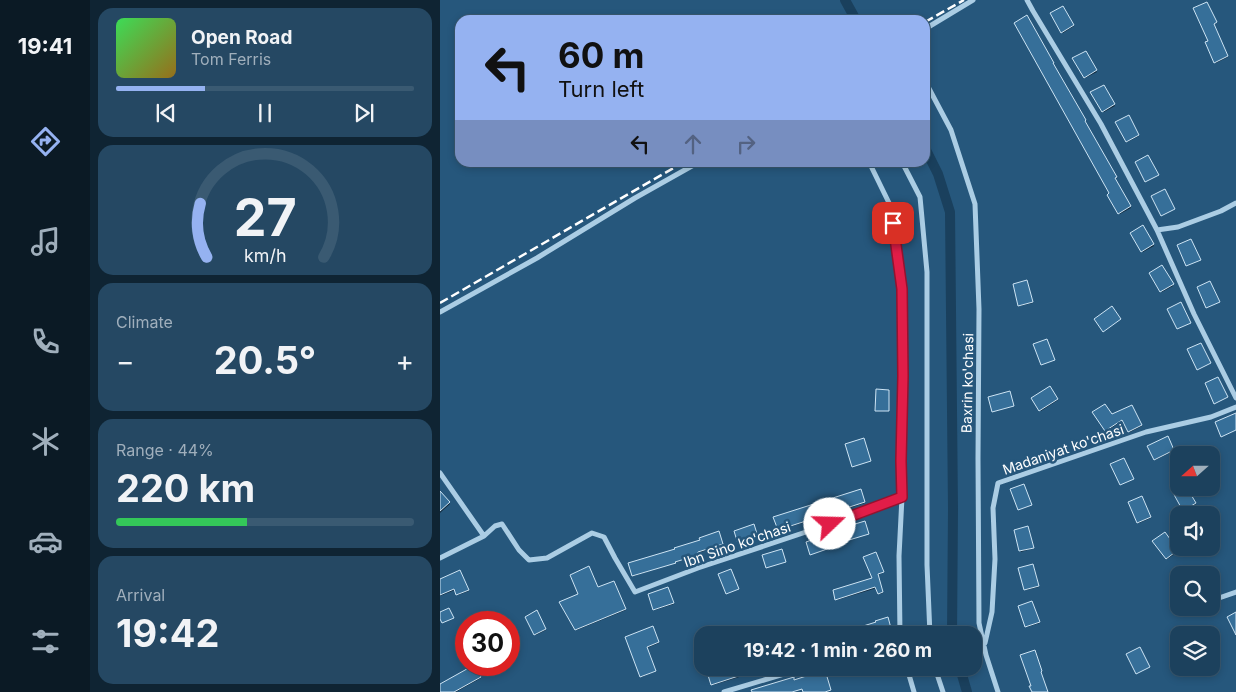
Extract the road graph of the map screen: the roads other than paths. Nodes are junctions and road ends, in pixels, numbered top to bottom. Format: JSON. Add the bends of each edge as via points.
{"nodes":[{"id":1,"x":973,"y":0,"type":"edge"},
{"id":2,"x":1027,"y":0,"type":"edge"},
{"id":3,"x":930,"y":26,"type":"edge"},
{"id":4,"x":930,"y":90,"type":"edge"},
{"id":5,"x":690,"y":167,"type":"edge"},
{"id":6,"x":871,"y":167,"type":"edge"},
{"id":7,"x":905,"y":167,"type":"edge"},
{"id":8,"x":1236,"y":204,"type":"edge"},
{"id":9,"x":1158,"y":230,"type":"junction"},
{"id":10,"x":440,"y":312,"type":"edge"},
{"id":11,"x":1236,"y":398,"type":"edge"},
{"id":12,"x":1236,"y":407,"type":"edge"},
{"id":13,"x":440,"y":473,"type":"edge"},
{"id":14,"x":902,"y":497,"type":"junction"},
{"id":15,"x":484,"y":536,"type":"junction"},
{"id":16,"x":440,"y":558,"type":"edge"},
{"id":17,"x":1236,"y":592,"type":"edge"},
{"id":18,"x":1220,"y":598,"type":"edge"},
{"id":19,"x":900,"y":626,"type":"edge"},
{"id":20,"x":930,"y":626,"type":"edge"},
{"id":21,"x":984,"y":646,"type":"junction"},
{"id":22,"x":777,"y":676,"type":"edge"},
{"id":23,"x":909,"y":676,"type":"edge"},
{"id":24,"x":937,"y":676,"type":"edge"},
{"id":25,"x":724,"y":692,"type":"edge"},
{"id":26,"x":914,"y":692,"type":"edge"},
{"id":27,"x":943,"y":692,"type":"edge"},
{"id":28,"x":998,"y":692,"type":"edge"}],
"edges":[{"from":1,"to":3,"type":"street"},
{"from":2,"to":9,"type":"street","via":[[1101,124]]},
{"from":4,"to":21,"type":"street","name":"Baxrin ko'chasi","via":[[951,130],[975,204],[979,309],[979,623]]},
{"from":5,"to":10,"type":"street"},
{"from":6,"to":14,"type":"street","via":[[890,207],[902,289]]},
{"from":7,"to":20,"type":"street","via":[[920,197],[927,272]]},
{"from":8,"to":9,"type":"street","via":[[1178,227]]},
{"from":9,"to":11,"type":"street","via":[[1194,314]]},
{"from":12,"to":21,"type":"street","name":"Madaniyat ko'chasi","via":[[1211,418],[1146,432],[998,483],[994,508],[992,612]]},
{"from":13,"to":15,"type":"street"},
{"from":14,"to":15,"type":"street","name":"Ibn Sino ko'chasi","via":[[636,592],[604,537],[592,533],[547,558],[529,560],[502,524]]},
{"from":14,"to":19,"type":"street"},
{"from":15,"to":16,"type":"street"},
{"from":17,"to":18,"type":"street"},
{"from":21,"to":28,"type":"street","name":"Baxrin ko'chasi"},
{"from":22,"to":25,"type":"street"},
{"from":23,"to":26,"type":"street"},
{"from":24,"to":27,"type":"street"}]}
